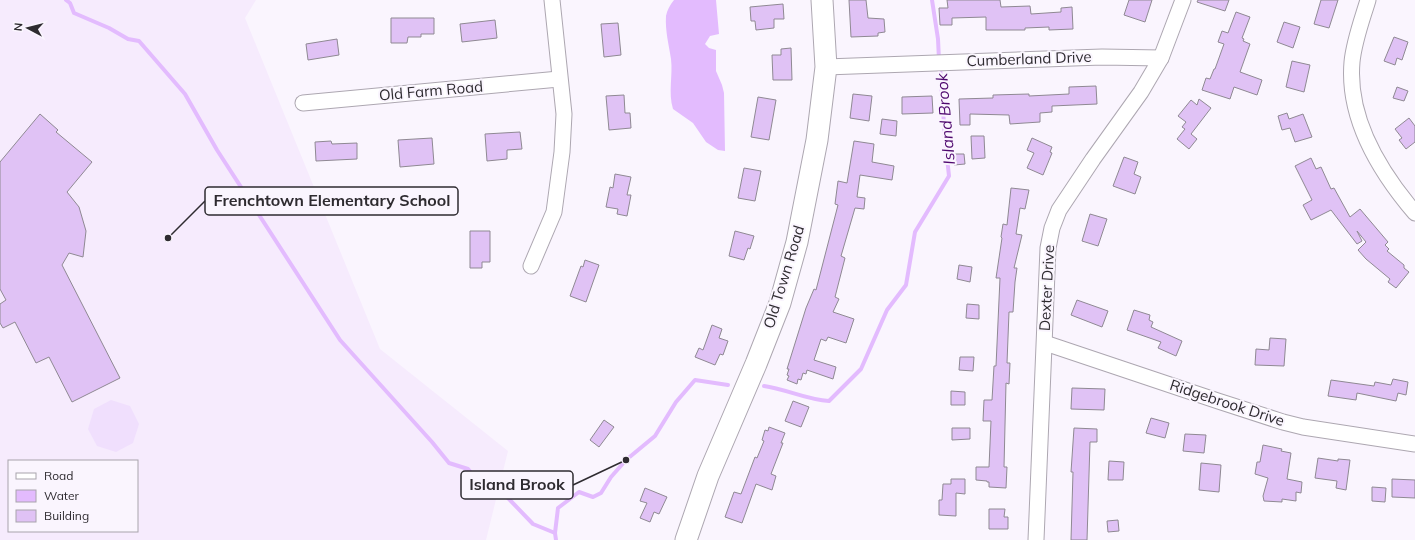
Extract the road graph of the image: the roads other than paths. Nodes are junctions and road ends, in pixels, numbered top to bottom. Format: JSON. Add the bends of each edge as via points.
{"nodes":[{"id":1,"x":552,"y":0,"type":"edge"},
{"id":2,"x":822,"y":0,"type":"edge"},
{"id":3,"x":1183,"y":0,"type":"edge"},
{"id":4,"x":1368,"y":0,"type":"edge"},
{"id":5,"x":1161,"y":58,"type":"junction"},
{"id":6,"x":826,"y":67,"type":"junction"},
{"id":7,"x":559,"y":79,"type":"junction"},
{"id":8,"x":303,"y":103,"type":"dead end"},
{"id":9,"x":1415,"y":213,"type":"edge"},
{"id":10,"x":532,"y":266,"type":"dead end"},
{"id":11,"x":1045,"y":343,"type":"junction"},
{"id":12,"x":1415,"y":444,"type":"edge"},
{"id":13,"x":686,"y":540,"type":"edge"},
{"id":14,"x":1036,"y":540,"type":"edge"}],
"edges":[{"from":1,"to":7,"type":"street"},
{"from":2,"to":6,"type":"main road","name":"Old Town Road"},
{"from":3,"to":5,"type":"street","name":"Dexter Drive"},
{"from":4,"to":9,"type":"street","via":[[1354,48],[1351,79],[1353,98],[1369,144],[1400,196]]},
{"from":5,"to":6,"type":"street","name":"Cumberland Drive","via":[[1102,57]]},
{"from":5,"to":11,"type":"street","name":"Dexter Drive","via":[[1141,92],[1092,159],[1059,210],[1048,248]]},
{"from":6,"to":13,"type":"main road","name":"Old Town Road","via":[[817,140],[798,235],[780,302],[708,476]]},
{"from":7,"to":8,"type":"street","name":"Old Farm Road"},
{"from":7,"to":10,"type":"street","via":[[564,114],[554,212]]},
{"from":11,"to":12,"type":"street","name":"Ridgebrook Drive","via":[[1283,422]]},
{"from":11,"to":14,"type":"street","name":"Dexter Drive"}]}
